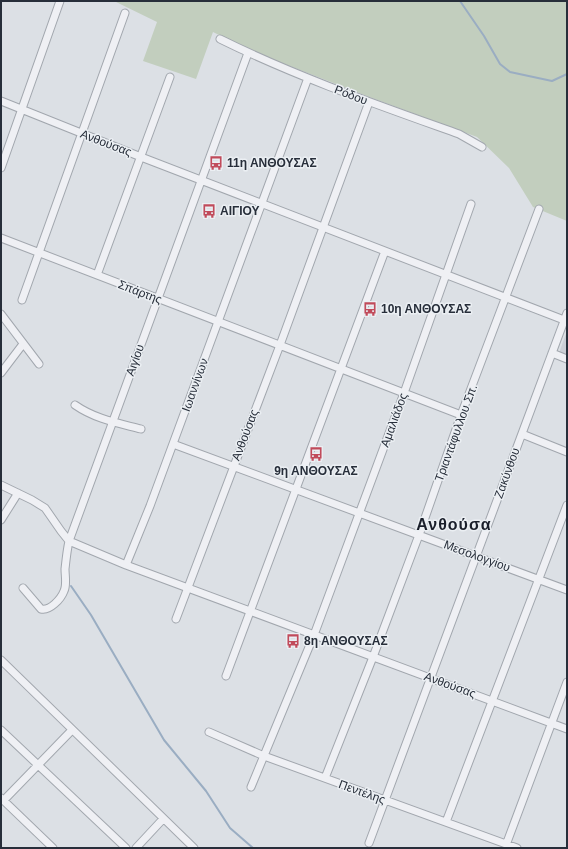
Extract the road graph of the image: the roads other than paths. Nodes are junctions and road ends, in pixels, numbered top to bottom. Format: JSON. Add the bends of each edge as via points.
{"nodes":[{"id":1,"x":60,"y":1,"type":"edge"},
{"id":2,"x":125,"y":13,"type":"dead end"},
{"id":3,"x":220,"y":39,"type":"dead end"},
{"id":4,"x":248,"y":53,"type":"junction"},
{"id":5,"x":170,"y":77,"type":"dead end"},
{"id":6,"x":308,"y":78,"type":"junction"},
{"id":7,"x":1,"y":101,"type":"edge"},
{"id":8,"x":369,"y":102,"type":"junction"},
{"id":9,"x":21,"y":110,"type":"junction"},
{"id":10,"x":82,"y":134,"type":"junction"},
{"id":11,"x":482,"y":147,"type":"dead end"},
{"id":12,"x":141,"y":157,"type":"junction"},
{"id":13,"x":1,"y":168,"type":"edge"},
{"id":14,"x":201,"y":180,"type":"junction"},
{"id":15,"x":261,"y":204,"type":"junction"},
{"id":16,"x":471,"y":204,"type":"dead end"},
{"id":17,"x":539,"y":209,"type":"dead end"},
{"id":18,"x":323,"y":227,"type":"junction"},
{"id":19,"x":1,"y":238,"type":"edge"},
{"id":20,"x":385,"y":251,"type":"junction"},
{"id":21,"x":39,"y":253,"type":"junction"},
{"id":22,"x":445,"y":274,"type":"junction"},
{"id":23,"x":97,"y":275,"type":"junction"},
{"id":24,"x":506,"y":298,"type":"junction"},
{"id":25,"x":158,"y":299,"type":"junction"},
{"id":26,"x":22,"y":300,"type":"dead end"},
{"id":27,"x":1,"y":314,"type":"edge"},
{"id":28,"x":566,"y":316,"type":"edge"},
{"id":29,"x":218,"y":322,"type":"junction"},
{"id":30,"x":23,"y":344,"type":"junction"},
{"id":31,"x":280,"y":345,"type":"junction"},
{"id":32,"x":552,"y":353,"type":"junction"},
{"id":33,"x":567,"y":359,"type":"edge"},
{"id":34,"x":39,"y":364,"type":"dead end"},
{"id":35,"x":342,"y":369,"type":"junction"},
{"id":36,"x":1,"y":373,"type":"edge"},
{"id":37,"x":404,"y":393,"type":"junction"},
{"id":38,"x":75,"y":405,"type":"dead end"},
{"id":39,"x":461,"y":416,"type":"junction"},
{"id":40,"x":113,"y":422,"type":"junction"},
{"id":41,"x":141,"y":429,"type":"dead end"},
{"id":42,"x":522,"y":434,"type":"junction"},
{"id":43,"x":173,"y":444,"type":"junction"},
{"id":44,"x":567,"y":452,"type":"edge"},
{"id":45,"x":233,"y":466,"type":"junction"},
{"id":46,"x":1,"y":486,"type":"edge"},
{"id":47,"x":296,"y":490,"type":"junction"},
{"id":48,"x":18,"y":493,"type":"junction"},
{"id":49,"x":567,"y":505,"type":"edge"},
{"id":50,"x":359,"y":513,"type":"junction"},
{"id":51,"x":1,"y":520,"type":"edge"},
{"id":52,"x":419,"y":535,"type":"junction"},
{"id":53,"x":70,"y":541,"type":"junction"},
{"id":54,"x":476,"y":556,"type":"junction"},
{"id":55,"x":126,"y":565,"type":"junction"},
{"id":56,"x":538,"y":579,"type":"junction"},
{"id":57,"x":23,"y":588,"type":"dead end"},
{"id":58,"x":187,"y":588,"type":"junction"},
{"id":59,"x":567,"y":590,"type":"edge"},
{"id":60,"x":250,"y":612,"type":"junction"},
{"id":61,"x":176,"y":619,"type":"dead end"},
{"id":62,"x":314,"y":635,"type":"junction"},
{"id":63,"x":373,"y":657,"type":"junction"},
{"id":64,"x":1,"y":660,"type":"edge"},
{"id":65,"x":226,"y":676,"type":"dead end"},
{"id":66,"x":431,"y":678,"type":"junction"},
{"id":67,"x":567,"y":682,"type":"edge"},
{"id":68,"x":492,"y":701,"type":"junction"},
{"id":69,"x":552,"y":723,"type":"junction"},
{"id":70,"x":567,"y":729,"type":"edge"},
{"id":71,"x":1,"y":730,"type":"edge"},
{"id":72,"x":72,"y":730,"type":"junction"},
{"id":73,"x":209,"y":732,"type":"dead end"},
{"id":74,"x":264,"y":756,"type":"junction"},
{"id":75,"x":37,"y":765,"type":"junction"},
{"id":76,"x":325,"y":778,"type":"junction"},
{"id":77,"x":251,"y":787,"type":"dead end"},
{"id":78,"x":2,"y":799,"type":"edge"},
{"id":79,"x":385,"y":800,"type":"junction"},
{"id":80,"x":163,"y":819,"type":"junction"},
{"id":81,"x":446,"y":822,"type":"junction"},
{"id":82,"x":369,"y":843,"type":"dead end"},
{"id":83,"x":506,"y":845,"type":"junction"},
{"id":84,"x":53,"y":848,"type":"edge"},
{"id":85,"x":126,"y":848,"type":"edge"},
{"id":86,"x":136,"y":848,"type":"edge"},
{"id":87,"x":194,"y":848,"type":"edge"},
{"id":88,"x":517,"y":848,"type":"edge"}],
"edges":[{"from":1,"to":9,"type":"street"},
{"from":2,"to":10,"type":"street"},
{"from":3,"to":4,"type":"street","name":"Ρόδου"},
{"from":4,"to":6,"type":"street","name":"Ρόδου"},
{"from":4,"to":14,"type":"street","name":"Αιγίου"},
{"from":5,"to":12,"type":"street"},
{"from":6,"to":8,"type":"street","name":"Ρόδου"},
{"from":6,"to":15,"type":"street","name":"Ιωαννίνων"},
{"from":7,"to":9,"type":"street","name":"Ανθούσας"},
{"from":8,"to":11,"type":"street","name":"Ρόδου","via":[[459,134]]},
{"from":8,"to":18,"type":"street"},
{"from":9,"to":10,"type":"street","name":"Ανθούσας"},
{"from":9,"to":13,"type":"street"},
{"from":10,"to":12,"type":"street","name":"Ανθούσας"},
{"from":10,"to":21,"type":"street"},
{"from":12,"to":14,"type":"street","name":"Ανθούσας"},
{"from":12,"to":23,"type":"street"},
{"from":14,"to":15,"type":"street","name":"Ανθούσας"},
{"from":14,"to":25,"type":"street","name":"Αιγίου"},
{"from":15,"to":18,"type":"street","name":"Ανθούσας"},
{"from":15,"to":29,"type":"street","name":"Ιωαννίνων"},
{"from":16,"to":22,"type":"street","name":"Αμαλιάδος"},
{"from":17,"to":24,"type":"street","name":"Τριαντάφυλλου Σπ."},
{"from":18,"to":20,"type":"street"},
{"from":18,"to":31,"type":"street","name":"Ανθούσας"},
{"from":19,"to":21,"type":"street","name":"Σπάρτης"},
{"from":20,"to":22,"type":"street"},
{"from":20,"to":35,"type":"street"},
{"from":21,"to":23,"type":"street","name":"Σπάρτης"},
{"from":21,"to":26,"type":"street"},
{"from":22,"to":24,"type":"street"},
{"from":22,"to":37,"type":"street","name":"Αμαλιάδος"},
{"from":23,"to":25,"type":"street","name":"Σπάρτης"},
{"from":24,"to":28,"type":"street"},
{"from":24,"to":39,"type":"street","name":"Τριαντάφυλλου Σπ."},
{"from":25,"to":29,"type":"street","name":"Σπάρτης"},
{"from":25,"to":40,"type":"street","name":"Αιγίου"},
{"from":27,"to":30,"type":"street"},
{"from":28,"to":32,"type":"street","name":"Ζακύνθου"},
{"from":29,"to":31,"type":"street","name":"Σπάρτης"},
{"from":29,"to":43,"type":"street","name":"Ιωαννίνων"},
{"from":30,"to":34,"type":"street"},
{"from":30,"to":36,"type":"street"},
{"from":31,"to":35,"type":"street","name":"Σπάρτης"},
{"from":31,"to":45,"type":"street","name":"Ανθούσας"},
{"from":32,"to":33,"type":"street"},
{"from":32,"to":42,"type":"street","name":"Ζακύνθου"},
{"from":35,"to":37,"type":"street","name":"Σπάρτης"},
{"from":35,"to":47,"type":"street"},
{"from":37,"to":39,"type":"street","name":"Σπάρτης"},
{"from":37,"to":50,"type":"street","name":"Αμαλιάδος"},
{"from":38,"to":40,"type":"street","via":[[84,412]]},
{"from":39,"to":52,"type":"street","name":"Τριαντάφυλλου Σπ."},
{"from":40,"to":41,"type":"street"},
{"from":40,"to":53,"type":"street","name":"Αιγίου"},
{"from":42,"to":44,"type":"street"},
{"from":42,"to":54,"type":"street","name":"Ζακύνθου"},
{"from":43,"to":45,"type":"street"},
{"from":43,"to":55,"type":"street","name":"Ιωαννίνων"},
{"from":45,"to":47,"type":"street","name":"Ανθούσας"},
{"from":45,"to":58,"type":"street"},
{"from":46,"to":48,"type":"street"},
{"from":47,"to":50,"type":"street","name":"Μεσολογγίου"},
{"from":47,"to":60,"type":"street"},
{"from":48,"to":51,"type":"street"},
{"from":48,"to":53,"type":"street","via":[[45,508]]},
{"from":49,"to":56,"type":"street"},
{"from":50,"to":52,"type":"street","name":"Μεσολογγίου"},
{"from":50,"to":62,"type":"street","name":"Αμαλιάδος"},
{"from":52,"to":54,"type":"street","name":"Μεσολογγίου"},
{"from":52,"to":63,"type":"street","name":"Τριαντάφυλλου Σπ."},
{"from":53,"to":55,"type":"street","name":"Ανθούσας"},
{"from":53,"to":57,"type":"street","name":"Αιγίου","via":[[65,569],[65,590],[59,600],[48,609],[41,609]]},
{"from":54,"to":56,"type":"street","name":"Μεσολογγίου"},
{"from":54,"to":66,"type":"street","name":"Ζακύνθου"},
{"from":55,"to":58,"type":"street","name":"Ανθούσας"},
{"from":56,"to":59,"type":"street","name":"Μεσολογγίου"},
{"from":56,"to":68,"type":"street"},
{"from":58,"to":60,"type":"street","name":"Ανθούσας"},
{"from":58,"to":61,"type":"street"},
{"from":60,"to":62,"type":"street","name":"Ανθούσας"},
{"from":60,"to":65,"type":"street"},
{"from":62,"to":63,"type":"street","name":"Ανθούσας"},
{"from":62,"to":74,"type":"street","name":"Αμαλιάδος"},
{"from":63,"to":66,"type":"street","name":"Ανθούσας"},
{"from":63,"to":76,"type":"street","name":"Τριαντάφυλλου Σπ."},
{"from":64,"to":72,"type":"street"},
{"from":66,"to":68,"type":"street","name":"Ανθούσας"},
{"from":66,"to":79,"type":"street","name":"Ζακύνθου"},
{"from":67,"to":69,"type":"street"},
{"from":68,"to":69,"type":"street","name":"Ανθούσας"},
{"from":68,"to":81,"type":"street"},
{"from":69,"to":70,"type":"street","name":"Ανθούσας"},
{"from":69,"to":83,"type":"street"},
{"from":71,"to":75,"type":"street"},
{"from":72,"to":75,"type":"street"},
{"from":72,"to":80,"type":"street"},
{"from":73,"to":74,"type":"street","name":"Πεντέλης"},
{"from":74,"to":76,"type":"street","name":"Πεντέλης"},
{"from":74,"to":77,"type":"street","name":"Αμαλιάδος"},
{"from":75,"to":78,"type":"street"},
{"from":75,"to":85,"type":"street"},
{"from":76,"to":79,"type":"street","name":"Πεντέλης"},
{"from":78,"to":84,"type":"street"},
{"from":79,"to":81,"type":"street","name":"Πεντέλης"},
{"from":79,"to":82,"type":"street","name":"Ζακύνθου"},
{"from":80,"to":86,"type":"street"},
{"from":80,"to":87,"type":"street"},
{"from":81,"to":83,"type":"street","name":"Πεντέλης"},
{"from":83,"to":88,"type":"street","name":"Πεντέλης"}]}
